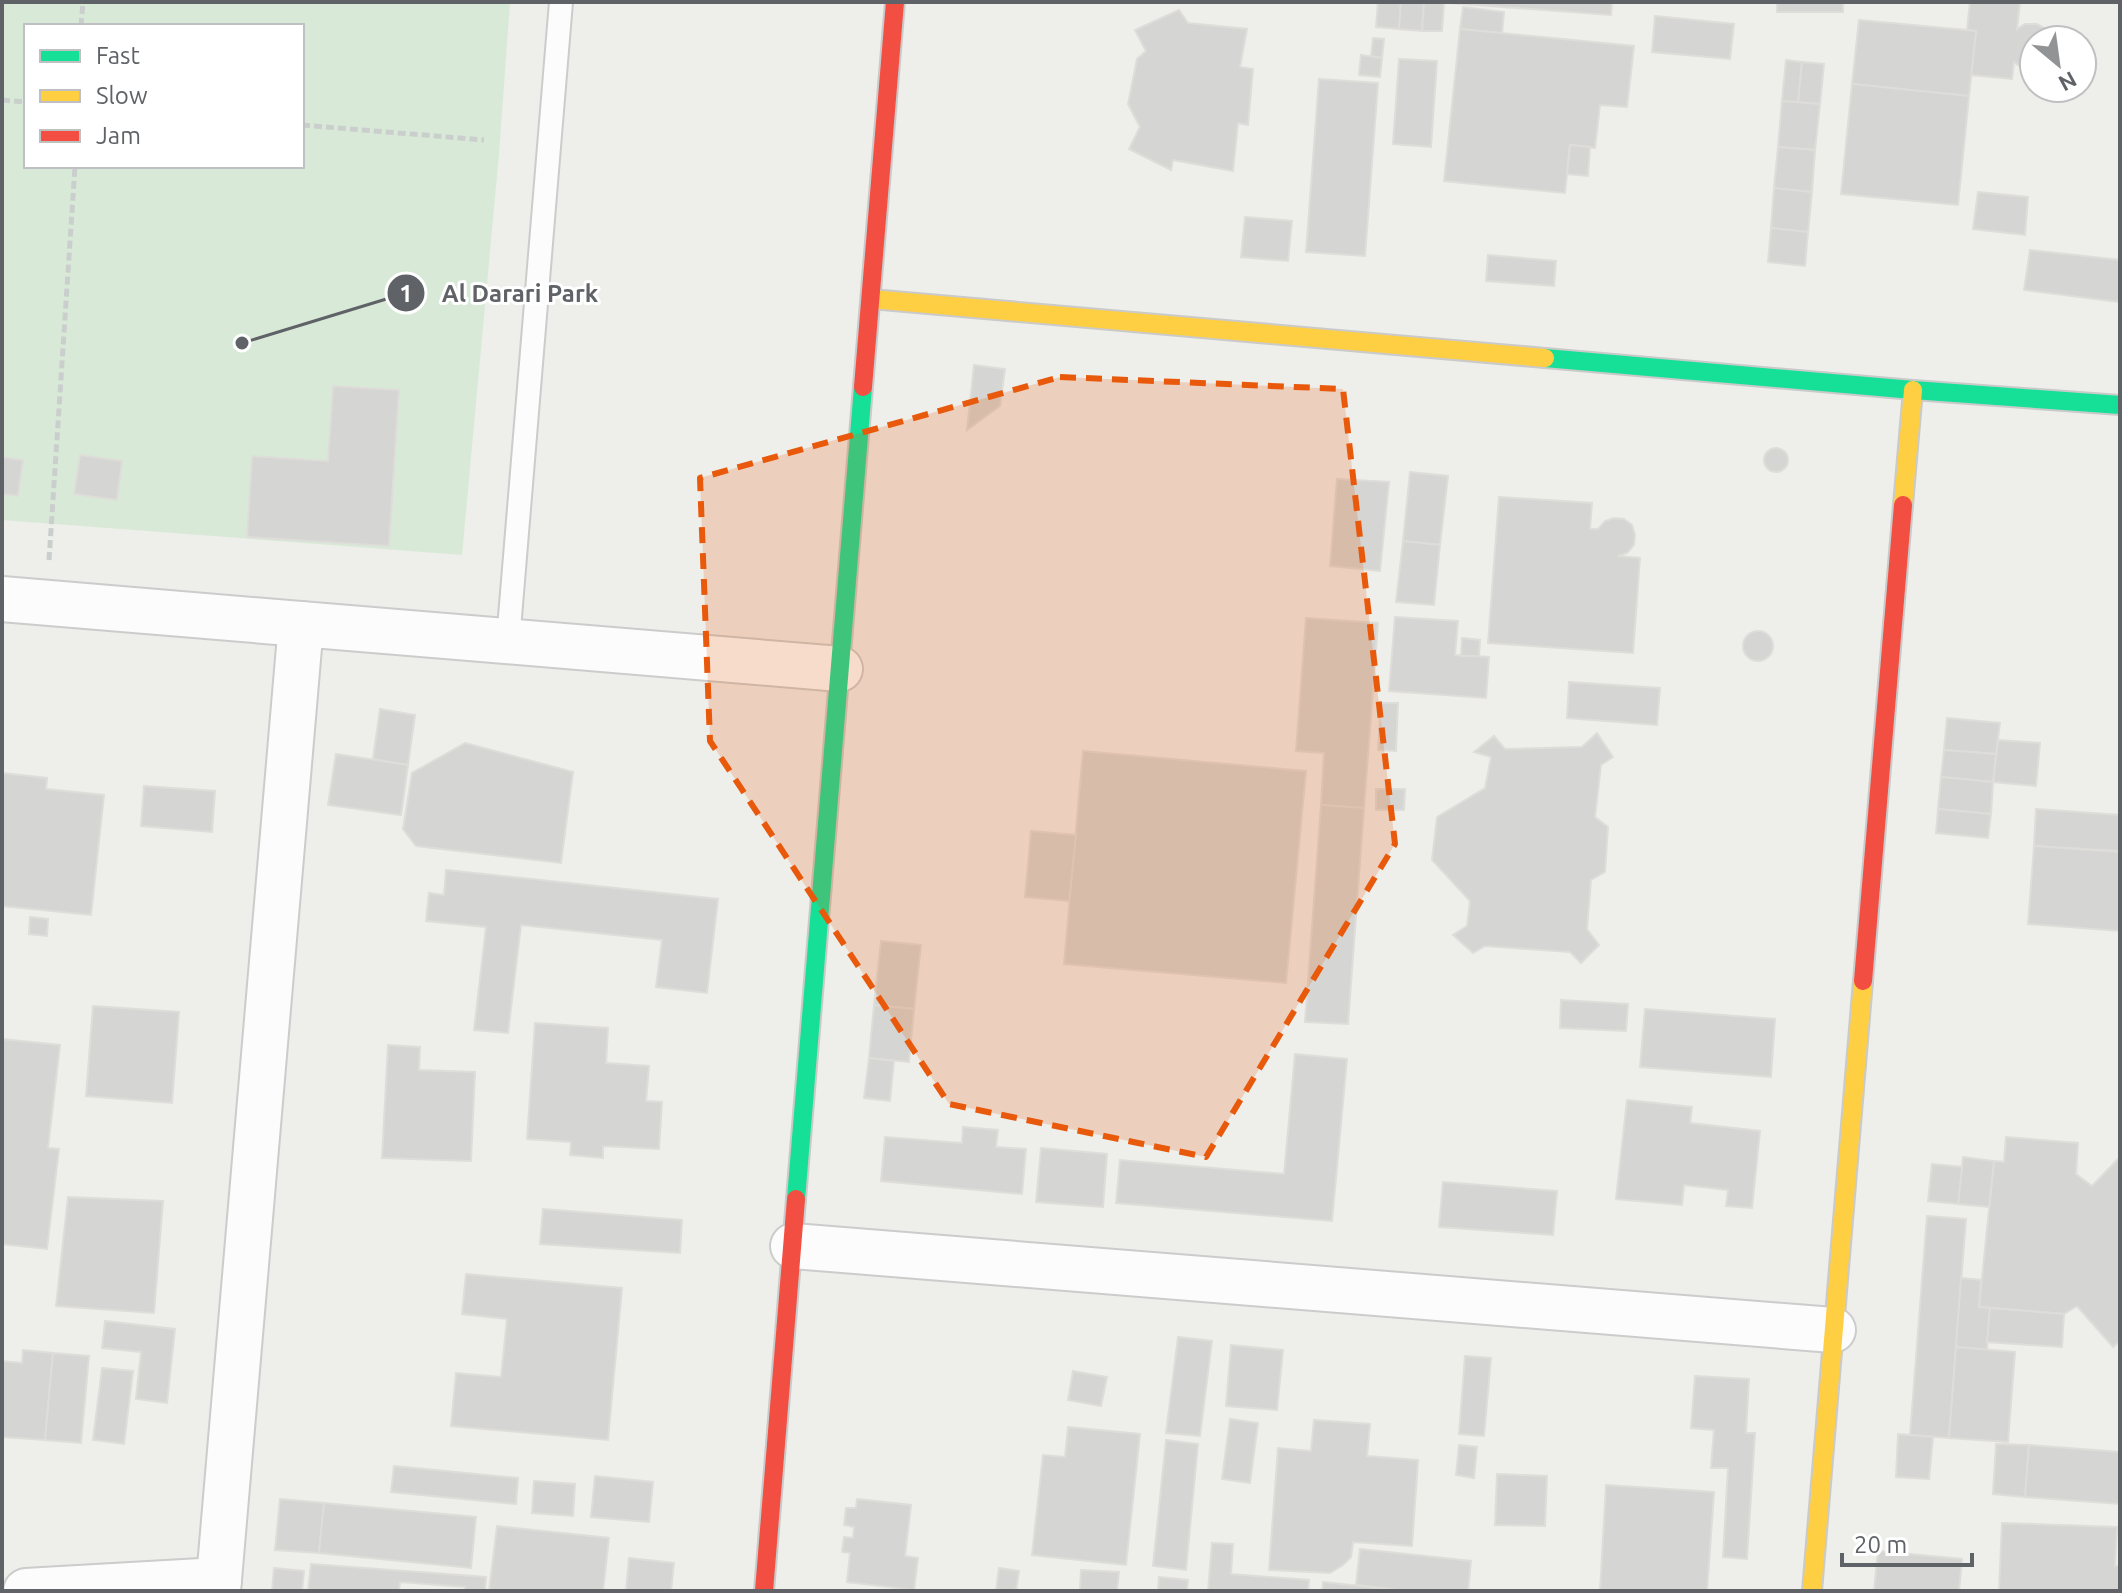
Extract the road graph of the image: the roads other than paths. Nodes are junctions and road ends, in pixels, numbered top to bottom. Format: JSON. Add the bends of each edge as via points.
{"nodes":[{"id":1,"x":561,"y":2,"type":"edge"},
{"id":2,"x":895,"y":2,"type":"edge"},
{"id":3,"x":871,"y":299,"type":"junction"},
{"id":4,"x":1913,"y":390,"type":"junction"},
{"id":5,"x":2120,"y":405,"type":"edge"},
{"id":6,"x":2,"y":599,"type":"edge"},
{"id":7,"x":301,"y":624,"type":"junction"},
{"id":8,"x":508,"y":641,"type":"junction"},
{"id":9,"x":840,"y":669,"type":"junction"},
{"id":10,"x":793,"y":1246,"type":"junction"},
{"id":11,"x":1833,"y":1330,"type":"junction"},
{"id":12,"x":219,"y":1586,"type":"edge"},
{"id":13,"x":26,"y":1591,"type":"edge"},
{"id":14,"x":764,"y":1591,"type":"edge"},
{"id":15,"x":1812,"y":1591,"type":"edge"}],
"edges":[{"from":1,"to":8,"type":"lane"},
{"from":2,"to":3,"type":"street"},
{"from":3,"to":4,"type":"street"},
{"from":3,"to":9,"type":"street"},
{"from":4,"to":5,"type":"street"},
{"from":4,"to":11,"type":"street"},
{"from":6,"to":7,"type":"street"},
{"from":7,"to":8,"type":"street"},
{"from":7,"to":12,"type":"street"},
{"from":8,"to":9,"type":"street"},
{"from":9,"to":10,"type":"street"},
{"from":10,"to":11,"type":"street"},
{"from":10,"to":14,"type":"street"},
{"from":11,"to":15,"type":"street"},
{"from":12,"to":13,"type":"street"}]}
